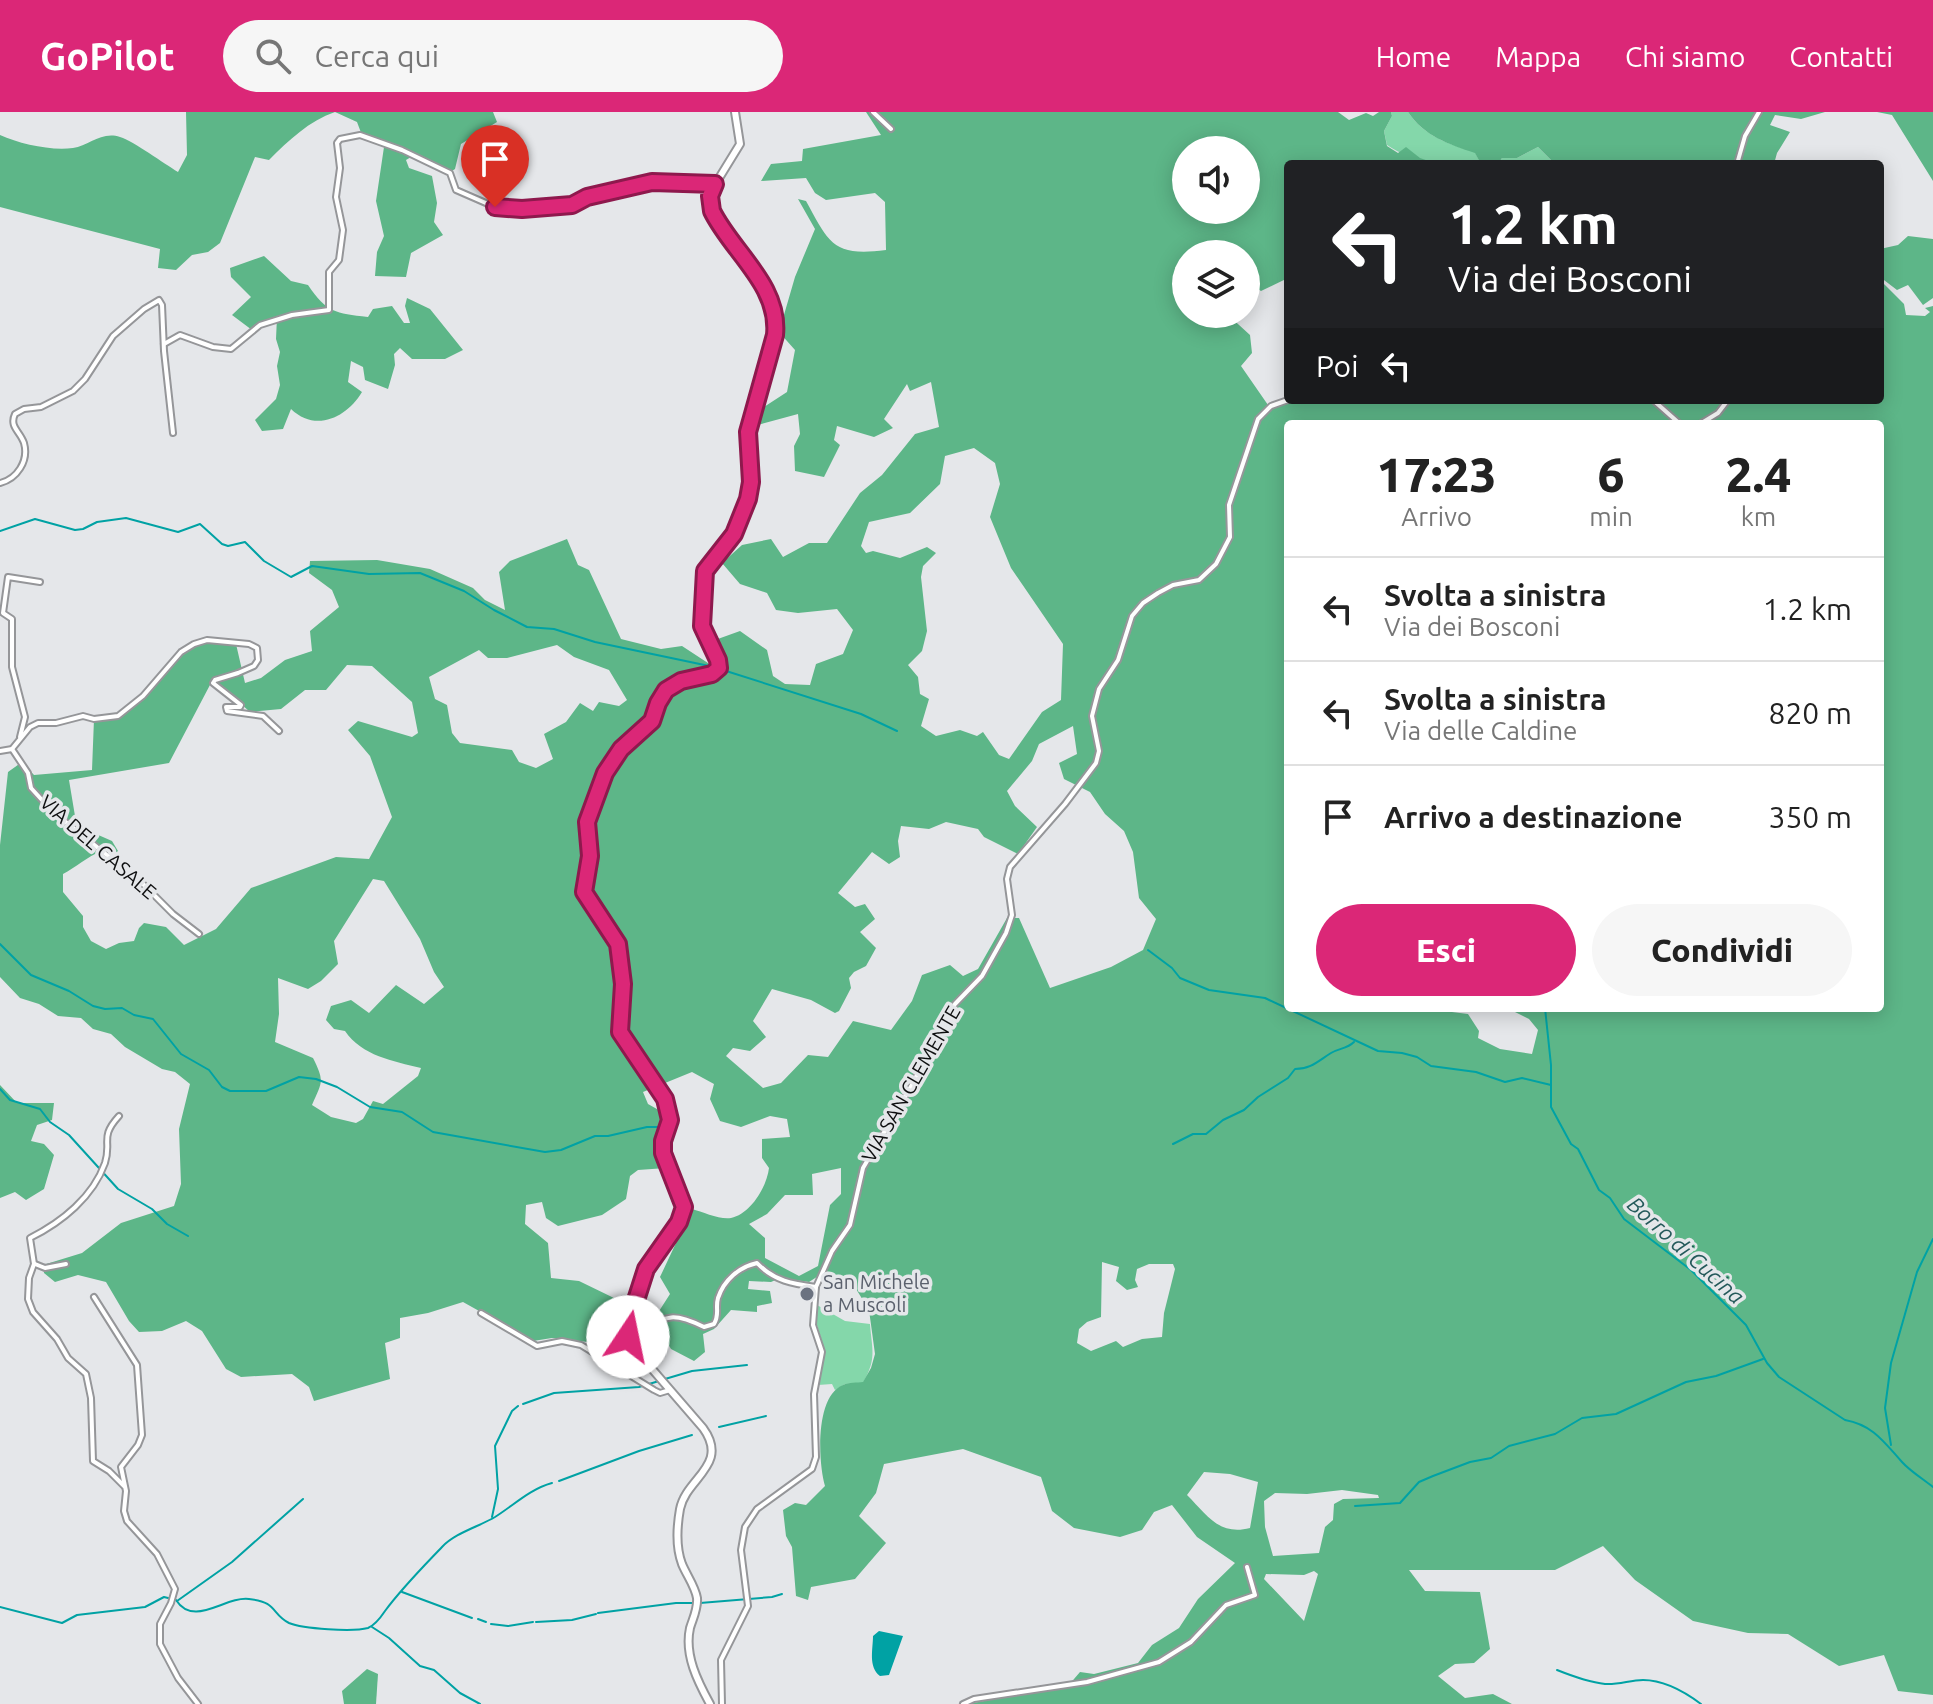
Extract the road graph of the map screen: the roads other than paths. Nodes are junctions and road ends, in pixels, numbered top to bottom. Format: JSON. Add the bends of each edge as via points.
{"nodes":[{"id":1,"x":735,"y":112,"type":"edge"},
{"id":2,"x":873,"y":112,"type":"edge"},
{"id":3,"x":1759,"y":112,"type":"edge"},
{"id":4,"x":891,"y":129,"type":"dead end"},
{"id":5,"x":1738,"y":160,"type":"edge"},
{"id":6,"x":715,"y":184,"type":"junction"},
{"id":7,"x":164,"y":344,"type":"junction"},
{"id":8,"x":1284,"y":401,"type":"edge"},
{"id":9,"x":1658,"y":404,"type":"edge"},
{"id":10,"x":1725,"y":404,"type":"edge"},
{"id":11,"x":1676,"y":420,"type":"edge"},
{"id":12,"x":1707,"y":420,"type":"edge"},
{"id":13,"x":173,"y":433,"type":"dead end"},
{"id":14,"x":0,"y":483,"type":"edge"},
{"id":15,"x":40,"y":582,"type":"dead end"},
{"id":16,"x":279,"y":731,"type":"dead end"},
{"id":17,"x":19,"y":739,"type":"junction"},
{"id":18,"x":12,"y":749,"type":"junction"},
{"id":19,"x":0,"y":751,"type":"edge"},
{"id":20,"x":199,"y":934,"type":"dead end"},
{"id":21,"x":119,"y":1116,"type":"dead end"},
{"id":22,"x":34,"y":1264,"type":"junction"},
{"id":23,"x":66,"y":1264,"type":"dead end"},
{"id":24,"x":816,"y":1287,"type":"junction"},
{"id":25,"x":94,"y":1297,"type":"dead end"},
{"id":26,"x":481,"y":1313,"type":"dead end"},
{"id":27,"x":660,"y":1378,"type":"junction"},
{"id":28,"x":670,"y":1390,"type":"junction"},
{"id":29,"x":125,"y":1488,"type":"junction"},
{"id":30,"x":1247,"y":1567,"type":"dead end"},
{"id":31,"x":198,"y":1704,"type":"edge"},
{"id":32,"x":710,"y":1704,"type":"edge"},
{"id":33,"x":722,"y":1704,"type":"edge"},
{"id":34,"x":963,"y":1704,"type":"edge"}],
"edges":[{"from":1,"to":6,"type":"main road","via":[[739,148]]},
{"from":2,"to":4,"type":"street"},
{"from":3,"to":5,"type":"street"},
{"from":6,"to":7,"type":"street","via":[[652,182],[572,205],[495,207],[458,192],[450,173],[402,150],[360,135],[340,139],[336,197],[343,230],[339,260],[329,272],[329,310],[260,325],[231,349],[180,335]]},
{"from":6,"to":27,"type":"main road","via":[[712,211],[769,296],[776,327],[748,432],[748,499],[734,534],[705,571],[702,626],[719,668],[666,690],[652,721],[621,749],[605,773],[586,828],[590,856],[584,892],[621,953],[620,1032],[665,1099],[670,1120],[663,1153],[684,1207],[646,1269],[627,1328],[631,1344]]},
{"from":7,"to":13,"type":"street"},
{"from":7,"to":14,"type":"street","via":[[162,304],[157,301],[113,336],[73,391],[15,414],[13,425],[25,446],[23,463],[11,479]]},
{"from":8,"to":24,"type":"street","name":"VIA SAN CLEMENTE","via":[[1258,419],[1229,505],[1230,537],[1216,564],[1199,580],[1158,593],[1132,616],[1092,716],[1099,751],[1096,763],[1010,867],[1012,915],[1006,933],[982,976],[941,1025],[863,1168],[850,1225]]},
{"from":9,"to":11,"type":"street"},
{"from":10,"to":12,"type":"street"},
{"from":15,"to":17,"type":"street","via":[[8,577],[3,613],[12,619],[12,667],[25,717]]},
{"from":16,"to":17,"type":"street","via":[[259,715],[227,711],[226,707],[241,705],[213,683],[254,666],[257,648],[207,640],[181,652],[118,716],[38,723]]},
{"from":17,"to":18,"type":"street"},
{"from":18,"to":19,"type":"street"},
{"from":18,"to":20,"type":"street","name":"VIA DEL CASALE","via":[[31,788],[52,811]]},
{"from":21,"to":22,"type":"street","via":[[109,1128],[107,1153],[87,1196],[30,1238]]},
{"from":22,"to":23,"type":"street"},
{"from":22,"to":29,"type":"street","via":[[28,1287],[33,1312],[86,1374],[93,1461]]},
{"from":24,"to":27,"type":"street","via":[[781,1280],[757,1263],[739,1270],[719,1296],[714,1324],[704,1327],[668,1316],[637,1333]]},
{"from":24,"to":33,"type":"street","name":"VIA SAN CLEMENTE","via":[[813,1325],[822,1352],[814,1394],[816,1457],[812,1469],[757,1509],[745,1527],[741,1550],[746,1614],[721,1660]]},
{"from":25,"to":29,"type":"street","via":[[137,1365],[143,1426],[138,1445],[121,1467]]},
{"from":26,"to":28,"type":"street","via":[[537,1346],[562,1341],[581,1345],[660,1393]]},
{"from":27,"to":28,"type":"main road"},
{"from":28,"to":32,"type":"main road","via":[[707,1433],[711,1449],[709,1465],[684,1498],[679,1551],[697,1603],[690,1650]]},
{"from":29,"to":31,"type":"street","via":[[127,1521],[165,1566],[175,1589],[160,1624],[160,1644]]},
{"from":30,"to":34,"type":"street","via":[[1255,1595],[1226,1605],[1169,1658],[1092,1681]]}]}
